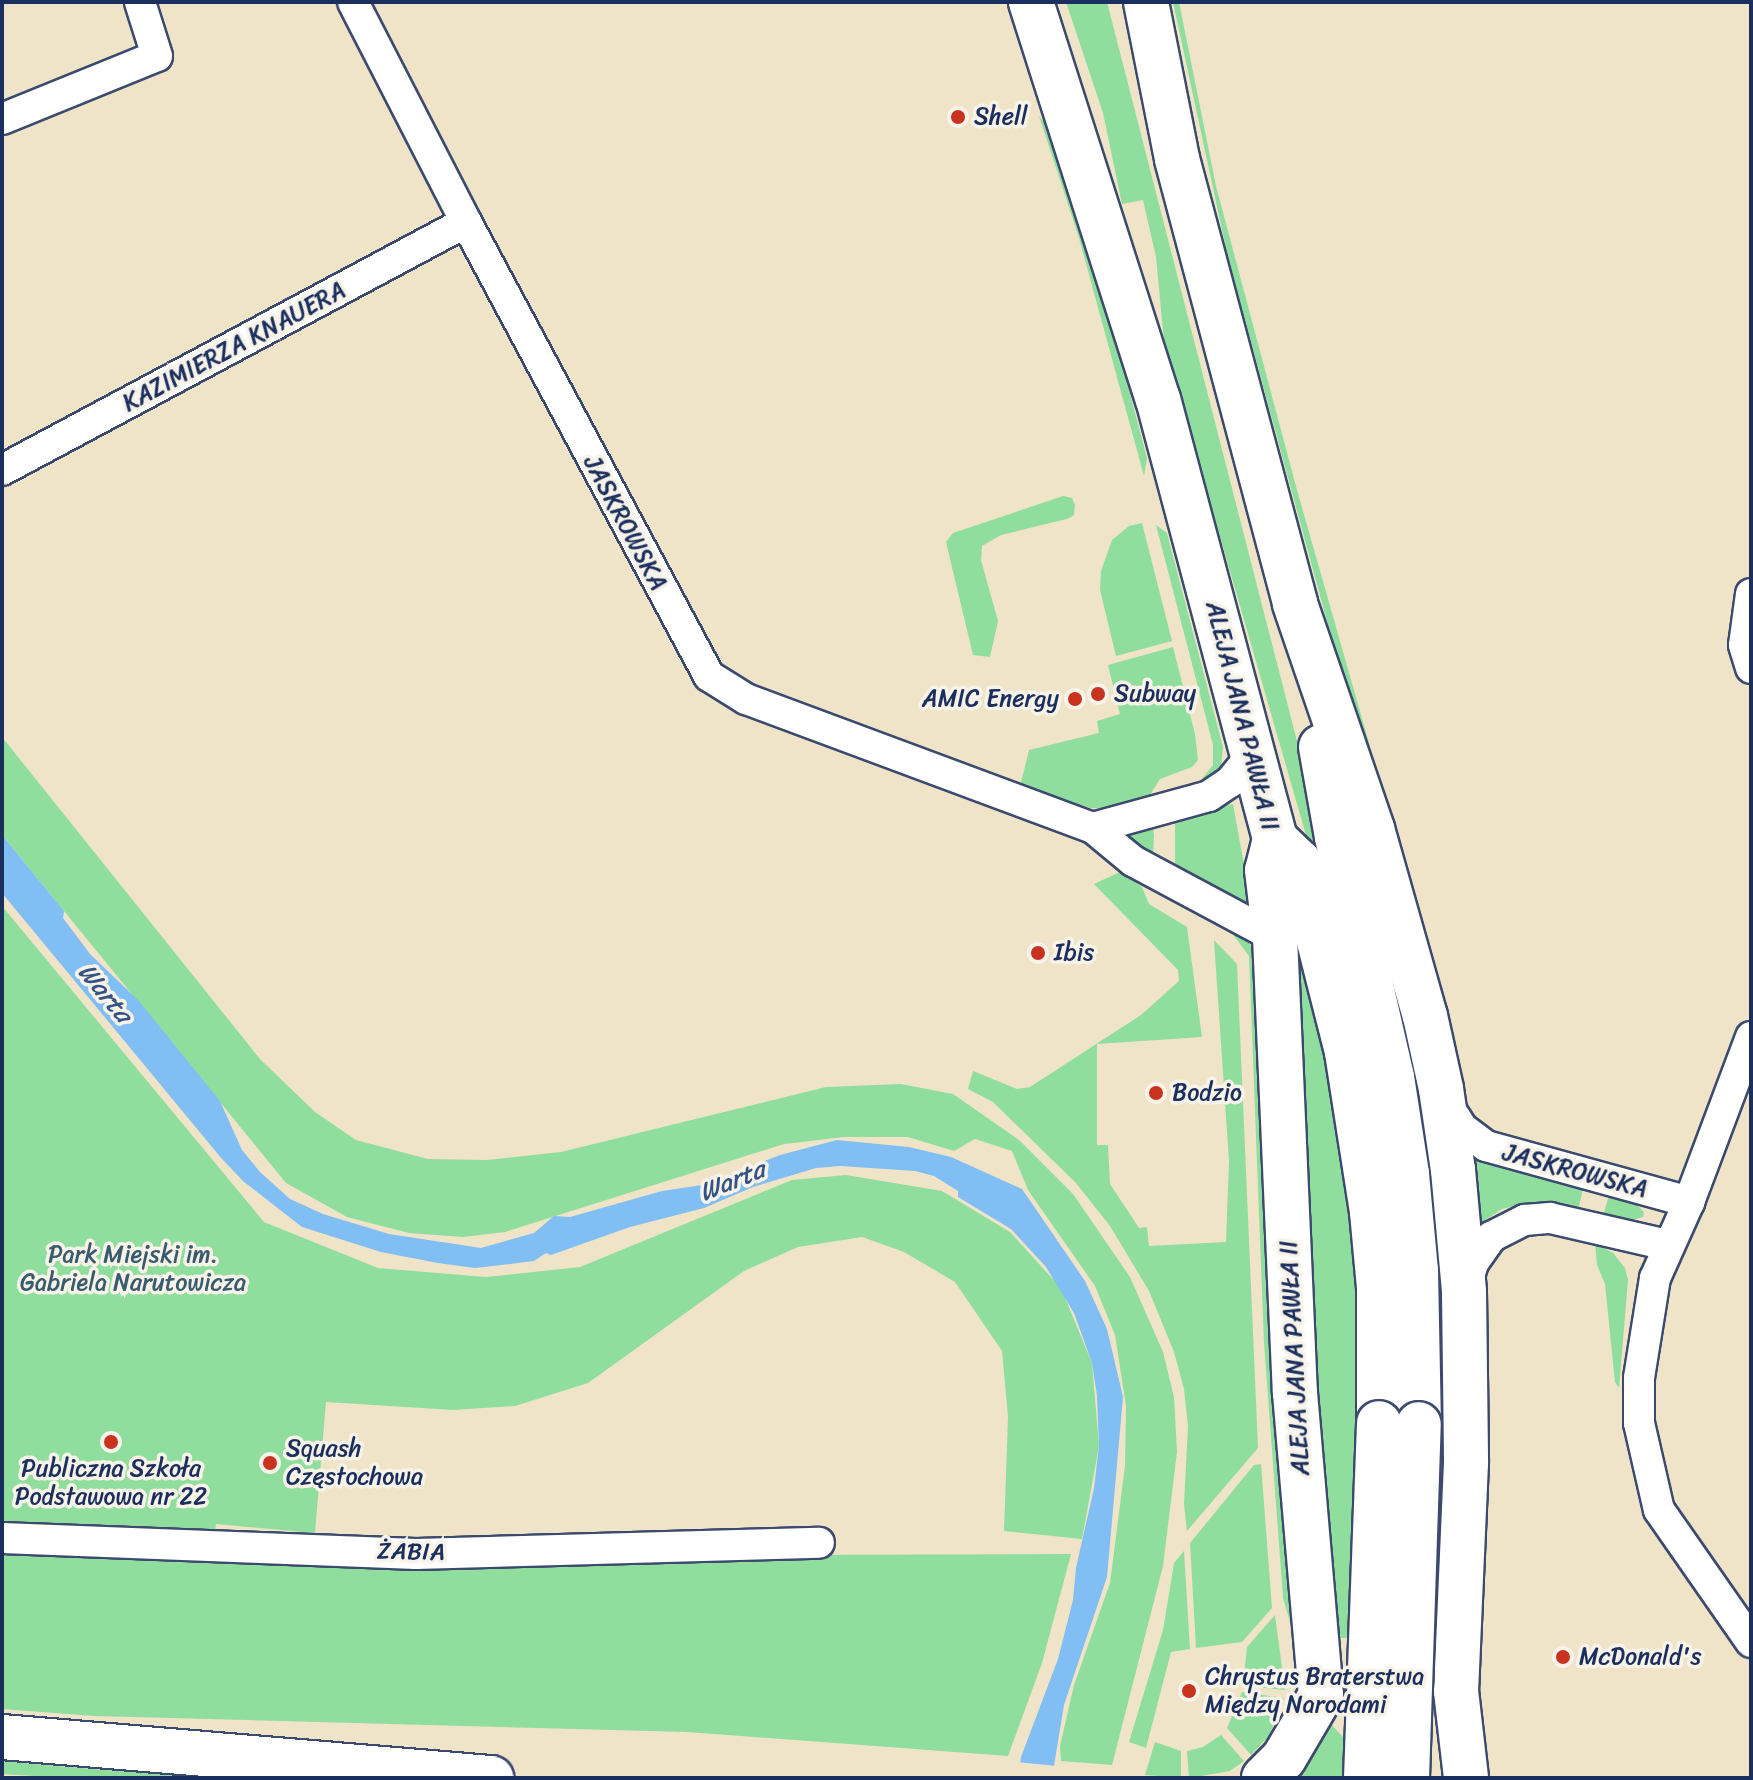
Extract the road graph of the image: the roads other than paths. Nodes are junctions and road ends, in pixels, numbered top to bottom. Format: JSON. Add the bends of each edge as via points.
{"nodes":[{"id":1,"x":140,"y":2,"type":"edge"},
{"id":2,"x":353,"y":2,"type":"edge"},
{"id":3,"x":1031,"y":2,"type":"edge"},
{"id":4,"x":1146,"y":2,"type":"edge"},
{"id":5,"x":2,"y":119,"type":"edge"},
{"id":6,"x":466,"y":222,"type":"junction"},
{"id":7,"x":2,"y":470,"type":"edge"},
{"id":8,"x":1751,"y":594,"type":"edge"},
{"id":9,"x":1295,"y":604,"type":"junction"},
{"id":10,"x":1751,"y":668,"type":"edge"},
{"id":11,"x":1253,"y":754,"type":"junction"},
{"id":12,"x":1093,"y":828,"type":"junction"},
{"id":13,"x":1275,"y":839,"type":"junction"},
{"id":14,"x":1275,"y":937,"type":"junction"},
{"id":15,"x":1751,"y":1037,"type":"edge"},
{"id":16,"x":1441,"y":1089,"type":"junction"},
{"id":17,"x":1689,"y":1202,"type":"junction"},
{"id":18,"x":1668,"y":1245,"type":"junction"},
{"id":19,"x":1464,"y":1292,"type":"junction"},
{"id":20,"x":1399,"y":1423,"type":"junction"},
{"id":21,"x":2,"y":1538,"type":"edge"},
{"id":22,"x":819,"y":1543,"type":"dead end"},
{"id":23,"x":1751,"y":1642,"type":"edge"},
{"id":24,"x":1456,"y":1691,"type":"junction"},
{"id":25,"x":1321,"y":1695,"type":"junction"},
{"id":26,"x":2,"y":1737,"type":"edge"},
{"id":27,"x":491,"y":1778,"type":"edge"},
{"id":28,"x":1264,"y":1778,"type":"edge"},
{"id":29,"x":1366,"y":1778,"type":"edge"},
{"id":30,"x":1407,"y":1778,"type":"edge"},
{"id":31,"x":1466,"y":1778,"type":"edge"}],
"edges":[{"from":1,"to":5,"type":"street","via":[[157,56]]},
{"from":2,"to":6,"type":"street","name":"JASKROWSKA"},
{"from":3,"to":11,"type":"main road","name":"ALEJA JANA PAWŁA II","via":[[1158,399]]},
{"from":4,"to":9,"type":"main road","via":[[1177,159]]},
{"from":6,"to":7,"type":"street","name":"KAZIMIERZA KNAUERA"},
{"from":6,"to":12,"type":"street","name":"JASKROWSKA","via":[[709,676],[746,699]]},
{"from":8,"to":10,"type":"street","via":[[1744,645]]},
{"from":9,"to":16,"type":"main road","via":[[1372,829]]},
{"from":9,"to":20,"type":"main road","via":[[1337,837],[1399,1119],[1416,1271]]},
{"from":11,"to":12,"type":"street","via":[[1230,782],[1209,796]]},
{"from":11,"to":13,"type":"main road","name":"ALEJA JANA PAWŁA II"},
{"from":12,"to":14,"type":"street","name":"JASKROWSKA","via":[[1133,861]]},
{"from":13,"to":14,"type":"main road","name":"ALEJA JANA PAWŁA II","via":[[1267,870]]},
{"from":13,"to":20,"type":"main road","via":[[1299,862],[1347,1052]]},
{"from":14,"to":25,"type":"main road","name":"ALEJA JANA PAWŁA II","via":[[1295,1393]]},
{"from":15,"to":17,"type":"street"},
{"from":16,"to":17,"type":"street","name":"JASKROWSKA","via":[[1462,1128],[1486,1146]]},
{"from":16,"to":19,"type":"main road"},
{"from":17,"to":18,"type":"street"},
{"from":18,"to":19,"type":"street","name":"JASKROWSKA","via":[[1550,1218],[1525,1220],[1491,1237]]},
{"from":18,"to":23,"type":"street","via":[[1655,1278],[1639,1378],[1646,1462],[1659,1510]]},
{"from":19,"to":24,"type":"main road","via":[[1466,1463]]},
{"from":20,"to":29,"type":"main road","bridge":true},
{"from":20,"to":30,"type":"main road","bridge":true},
{"from":21,"to":22,"type":"street","name":"ŻABIA","via":[[416,1554]]},
{"from":24,"to":25,"type":"main road","via":[[1438,1728],[1401,1745],[1372,1742],[1358,1734]]},
{"from":24,"to":31,"type":"main road"},
{"from":25,"to":28,"type":"main road","via":[[1292,1747]]},
{"from":26,"to":27,"type":"main road"}]}
